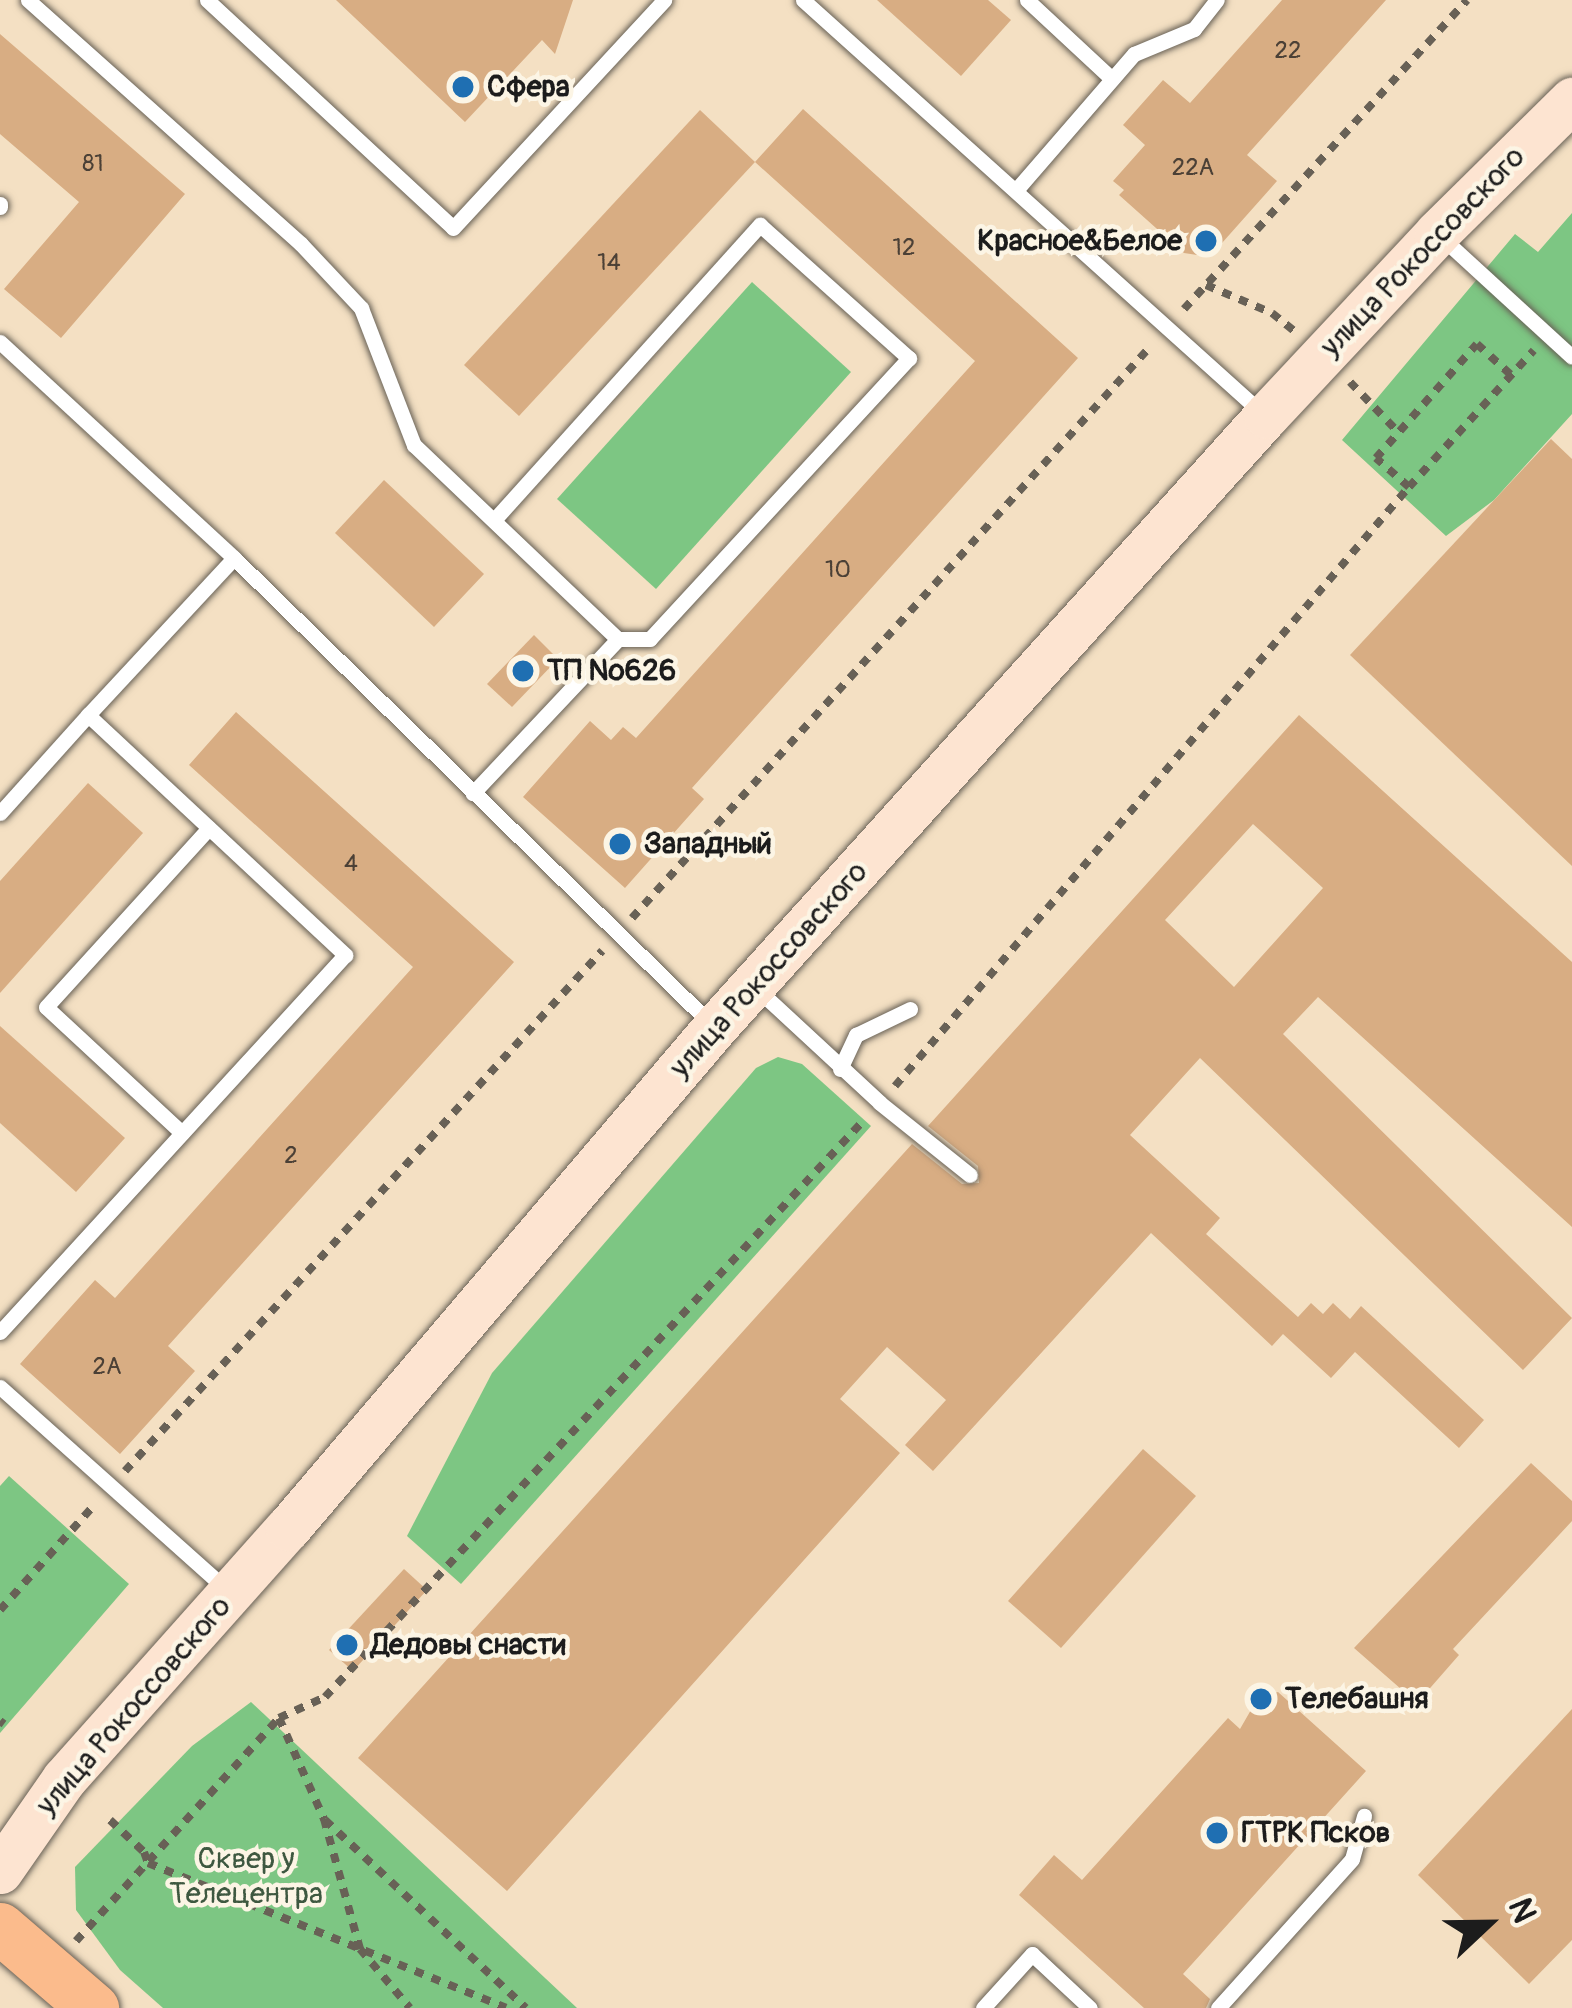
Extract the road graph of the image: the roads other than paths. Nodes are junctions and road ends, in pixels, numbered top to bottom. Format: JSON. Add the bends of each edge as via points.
{"nodes":[{"id":1,"x":28,"y":0,"type":"edge"},
{"id":2,"x":207,"y":0,"type":"edge"},
{"id":3,"x":664,"y":0,"type":"edge"},
{"id":4,"x":803,"y":0,"type":"edge"},
{"id":5,"x":1027,"y":0,"type":"edge"},
{"id":6,"x":1216,"y":0,"type":"edge"},
{"id":7,"x":1112,"y":79,"type":"junction"},
{"id":8,"x":1572,"y":100,"type":"edge"},
{"id":9,"x":1017,"y":189,"type":"junction"},
{"id":10,"x":1437,"y":232,"type":"junction"},
{"id":11,"x":0,"y":342,"type":"edge"},
{"id":12,"x":1572,"y":357,"type":"edge"},
{"id":13,"x":1266,"y":416,"type":"junction"},
{"id":14,"x":495,"y":519,"type":"junction"},
{"id":15,"x":234,"y":558,"type":"junction"},
{"id":16,"x":618,"y":639,"type":"junction"},
{"id":17,"x":88,"y":715,"type":"junction"},
{"id":18,"x":473,"y":794,"type":"junction"},
{"id":19,"x":0,"y":813,"type":"edge"},
{"id":20,"x":209,"y":828,"type":"junction"},
{"id":21,"x":754,"y":986,"type":"junction"},
{"id":22,"x":910,"y":1009,"type":"dead end"},
{"id":23,"x":715,"y":1028,"type":"junction"},
{"id":24,"x":840,"y":1069,"type":"junction"},
{"id":25,"x":182,"y":1133,"type":"junction"},
{"id":26,"x":970,"y":1175,"type":"dead end"},
{"id":27,"x":0,"y":1332,"type":"edge"},
{"id":28,"x":0,"y":1388,"type":"edge"},
{"id":29,"x":231,"y":1593,"type":"junction"},
{"id":30,"x":1364,"y":1816,"type":"dead end"},
{"id":31,"x":0,"y":1871,"type":"edge"},
{"id":32,"x":0,"y":1928,"type":"edge"},
{"id":33,"x":93,"y":2008,"type":"edge"},
{"id":34,"x":983,"y":2008,"type":"edge"},
{"id":35,"x":1090,"y":2008,"type":"edge"},
{"id":36,"x":1218,"y":2008,"type":"edge"}],
"edges":[{"from":1,"to":14,"type":"lane","via":[[302,244],[362,308],[414,445]]},
{"from":2,"to":3,"type":"lane","via":[[453,228]]},
{"from":4,"to":9,"type":"lane"},
{"from":5,"to":7,"type":"lane"},
{"from":6,"to":7,"type":"lane","via":[[1194,29],[1134,54]]},
{"from":7,"to":9,"type":"lane"},
{"from":8,"to":10,"type":"main road","name":"улица Рокоссовского"},
{"from":9,"to":13,"type":"lane"},
{"from":10,"to":12,"type":"lane"},
{"from":10,"to":13,"type":"main road","name":"улица Рокоссовского"},
{"from":11,"to":15,"type":"lane"},
{"from":13,"to":21,"type":"main road","name":"улица Рокоссовского"},
{"from":14,"to":16,"type":"lane"},
{"from":14,"to":16,"type":"lane","via":[[760,225],[909,358],[650,639]]},
{"from":15,"to":17,"type":"lane"},
{"from":15,"to":18,"type":"lane"},
{"from":16,"to":18,"type":"lane"},
{"from":17,"to":19,"type":"lane"},
{"from":17,"to":20,"type":"lane"},
{"from":18,"to":23,"type":"lane"},
{"from":20,"to":25,"type":"lane","via":[[46,1006]]},
{"from":20,"to":25,"type":"lane","via":[[345,955]]},
{"from":21,"to":23,"type":"main road","name":"улица Рокоссовского"},
{"from":21,"to":24,"type":"lane"},
{"from":22,"to":24,"type":"lane","via":[[856,1036]]},
{"from":23,"to":29,"type":"main road","name":"улица Рокоссовского"},
{"from":24,"to":26,"type":"lane"},
{"from":25,"to":27,"type":"lane"},
{"from":28,"to":29,"type":"lane"},
{"from":29,"to":31,"type":"main road","name":"улица Рокоссовского","via":[[64,1779]]},
{"from":30,"to":36,"type":"lane","via":[[1352,1859]]},
{"from":32,"to":33,"type":"highway"},
{"from":34,"to":35,"type":"lane","via":[[1032,1954]]}]}
